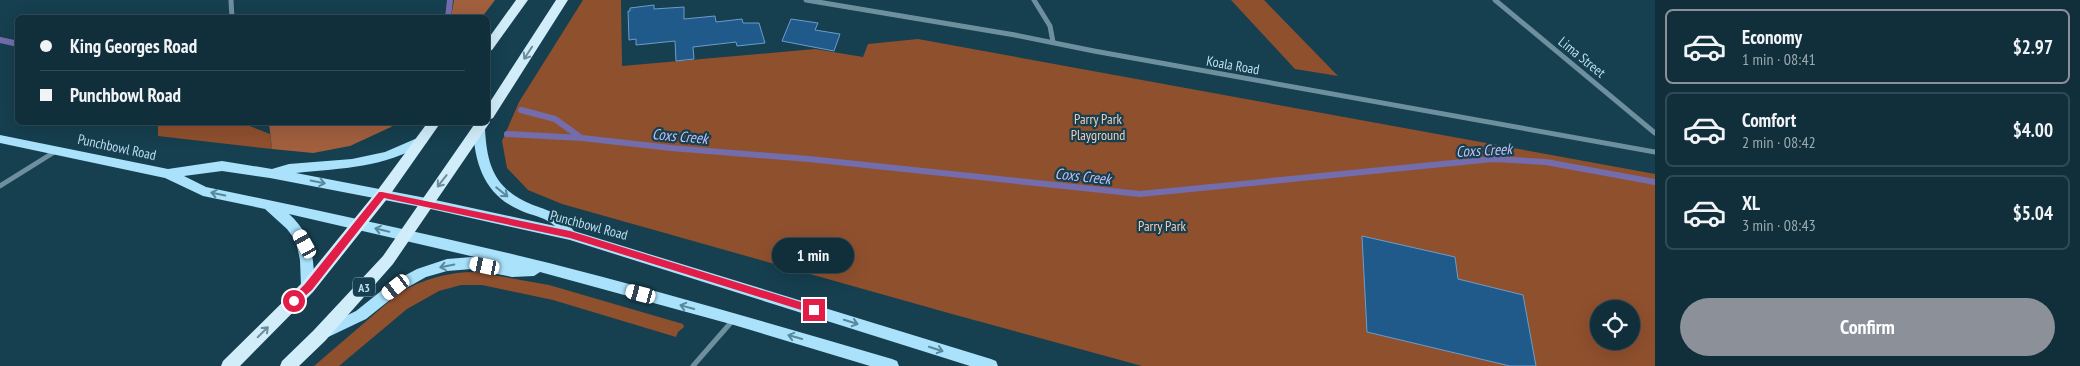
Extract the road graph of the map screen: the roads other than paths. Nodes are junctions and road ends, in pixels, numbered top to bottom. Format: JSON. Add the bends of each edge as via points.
{"nodes":[{"id":1,"x":231,"y":0,"type":"edge"},
{"id":2,"x":522,"y":0,"type":"edge"},
{"id":3,"x":562,"y":0,"type":"edge"},
{"id":4,"x":806,"y":0,"type":"edge"},
{"id":5,"x":1034,"y":0,"type":"edge"},
{"id":6,"x":1495,"y":0,"type":"edge"},
{"id":7,"x":232,"y":15,"type":"edge"},
{"id":8,"x":1053,"y":42,"type":"junction"},
{"id":9,"x":490,"y":45,"type":"edge"},
{"id":10,"x":490,"y":112,"type":"edge"},
{"id":11,"x":432,"y":125,"type":"edge"},
{"id":12,"x":481,"y":126,"type":"edge"},
{"id":13,"x":1655,"y":132,"type":"edge"},
{"id":14,"x":0,"y":139,"type":"edge"},
{"id":15,"x":422,"y":140,"type":"junction"},
{"id":16,"x":56,"y":151,"type":"junction"},
{"id":17,"x":1655,"y":152,"type":"edge"},
{"id":18,"x":270,"y":173,"type":"junction"},
{"id":19,"x":168,"y":174,"type":"junction"},
{"id":20,"x":0,"y":186,"type":"edge"},
{"id":21,"x":382,"y":195,"type":"junction"},
{"id":22,"x":426,"y":203,"type":"junction"},
{"id":23,"x":266,"y":204,"type":"junction"},
{"id":24,"x":359,"y":224,"type":"junction"},
{"id":25,"x":404,"y":235,"type":"junction"},
{"id":26,"x":570,"y":235,"type":"junction"},
{"id":27,"x":549,"y":269,"type":"junction"},
{"id":28,"x":308,"y":287,"type":"junction"},
{"id":29,"x":734,"y":319,"type":"junction"},
{"id":30,"x":319,"y":336,"type":"junction"},
{"id":31,"x":229,"y":366,"type":"edge"},
{"id":32,"x":288,"y":366,"type":"edge"},
{"id":33,"x":693,"y":366,"type":"edge"},
{"id":34,"x":892,"y":366,"type":"edge"},
{"id":35,"x":991,"y":366,"type":"edge"}],
"edges":[{"from":1,"to":7,"type":"street"},
{"from":2,"to":9,"type":"highway"},
{"from":3,"to":10,"type":"highway","one_way":true},
{"from":4,"to":8,"type":"street","name":"Koala Road"},
{"from":5,"to":8,"type":"street","via":[[1050,26]]},
{"from":6,"to":13,"type":"street","name":"Lima Street"},
{"from":8,"to":17,"type":"street","name":"Koala Road"},
{"from":11,"to":15,"type":"highway"},
{"from":12,"to":22,"type":"highway","number":"A3","one_way":true},
{"from":12,"to":26,"type":"main road","one_way":true,"via":[[481,162],[494,185],[523,206],[555,218]]},
{"from":14,"to":16,"type":"main road","name":"Punchbowl Road"},
{"from":15,"to":18,"type":"main road","via":[[376,159]]},
{"from":15,"to":21,"type":"highway"},
{"from":16,"to":19,"type":"main road","name":"Punchbowl Road"},
{"from":16,"to":20,"type":"street"},
{"from":18,"to":19,"type":"main road","name":"Punchbowl Road","via":[[222,166]]},
{"from":18,"to":21,"type":"main road","name":"Punchbowl Road","one_way":true},
{"from":23,"to":19,"type":"main road","name":"Punchbowl Road","one_way":true,"via":[[203,191]]},
{"from":21,"to":22,"type":"main road","name":"Punchbowl Road"},
{"from":21,"to":24,"type":"highway"},
{"from":22,"to":25,"type":"highway","number":"A3"},
{"from":22,"to":26,"type":"main road","name":"Punchbowl Road"},
{"from":23,"to":24,"type":"main road","name":"Punchbowl Road"},
{"from":23,"to":28,"type":"main road","via":[[292,224],[305,244]]},
{"from":25,"to":24,"type":"main road","name":"Punchbowl Road","one_way":true},
{"from":24,"to":28,"type":"highway"},
{"from":25,"to":27,"type":"main road","name":"Punchbowl Road"},
{"from":25,"to":30,"type":"highway","number":"A3","via":[[388,260]]},
{"from":26,"to":35,"type":"main road","name":"Punchbowl Road","one_way":true},
{"from":29,"to":27,"type":"main road","name":"Punchbowl Road","one_way":true},
{"from":27,"to":30,"type":"main road","one_way":true,"via":[[512,271],[472,263],[447,265],[422,273],[396,287],[361,315]]},
{"from":31,"to":28,"type":"highway","one_way":true},
{"from":29,"to":33,"type":"street"},
{"from":34,"to":29,"type":"main road","name":"Punchbowl Road","one_way":true},
{"from":30,"to":32,"type":"highway","number":"A3"}]}
